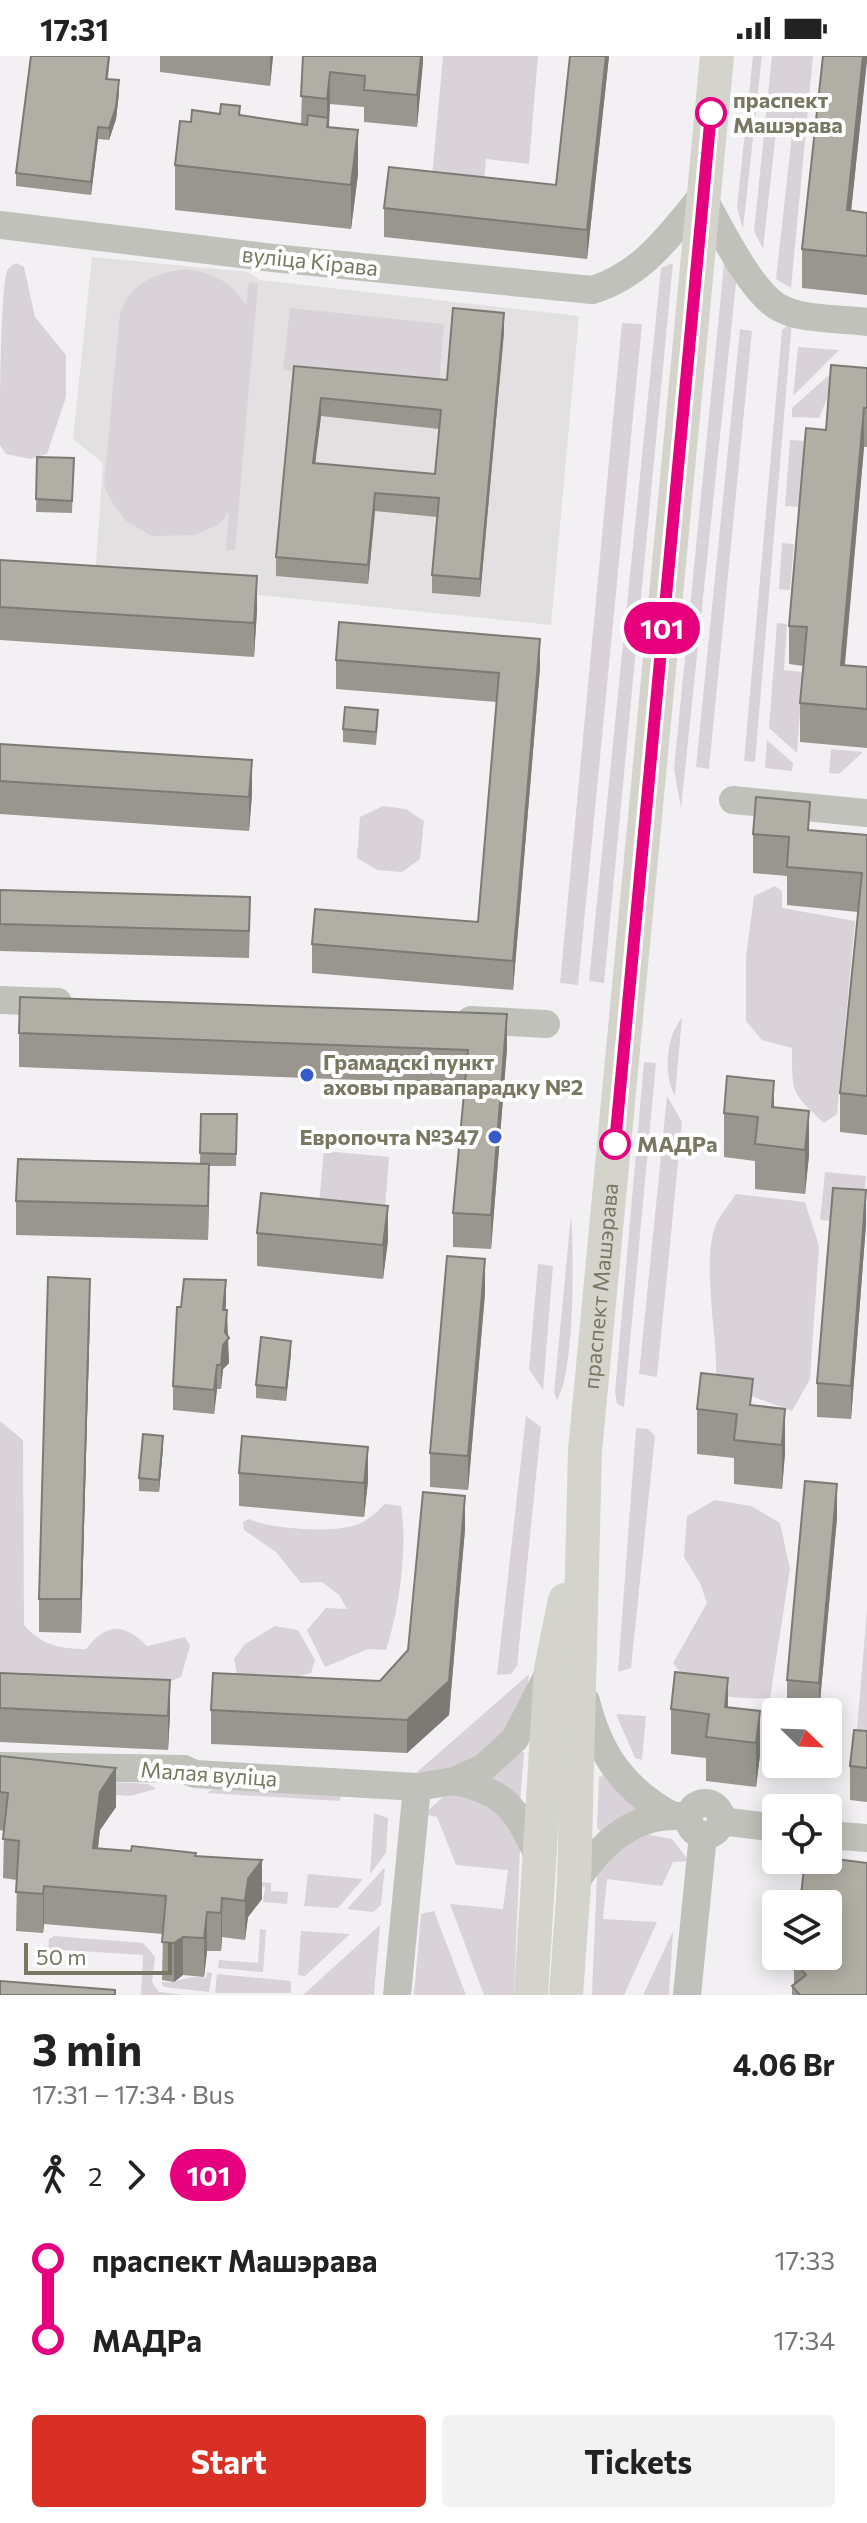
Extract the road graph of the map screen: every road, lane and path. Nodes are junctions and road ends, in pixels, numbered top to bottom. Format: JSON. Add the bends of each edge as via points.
{"nodes":[{"id":1,"x":717,"y":56,"type":"edge"},
{"id":2,"x":702,"y":196,"type":"junction"},
{"id":3,"x":0,"y":225,"type":"edge"},
{"id":4,"x":867,"y":322,"type":"edge"},
{"id":5,"x":733,"y":800,"type":"dead end"},
{"id":6,"x":867,"y":813,"type":"edge"},
{"id":7,"x":0,"y":1000,"type":"edge"},
{"id":8,"x":82,"y":1003,"type":"edge"},
{"id":9,"x":451,"y":1019,"type":"edge"},
{"id":10,"x":546,"y":1024,"type":"dead end"},
{"id":11,"x":566,"y":1671,"type":"junction"},
{"id":12,"x":0,"y":1766,"type":"edge"},
{"id":13,"x":454,"y":1781,"type":"junction"},
{"id":14,"x":417,"y":1787,"type":"junction"},
{"id":15,"x":696,"y":1822,"type":"junction"},
{"id":16,"x":762,"y":1827,"type":"edge"},
{"id":17,"x":842,"y":1836,"type":"edge"},
{"id":18,"x":867,"y":1838,"type":"edge"},
{"id":19,"x":539,"y":1857,"type":"junction"},
{"id":20,"x":574,"y":1884,"type":"junction"},
{"id":21,"x":397,"y":1995,"type":"edge"},
{"id":22,"x":531,"y":1995,"type":"edge"},
{"id":23,"x":566,"y":1995,"type":"edge"},
{"id":24,"x":687,"y":1995,"type":"edge"}],
"edges":[{"from":1,"to":2,"type":"main road","name":"праспект Машэрава"},
{"from":2,"to":3,"type":"street","name":"вуліца Кірава","via":[[655,252],[619,282],[592,290]]},
{"from":2,"to":4,"type":"street","via":[[741,263],[775,305]]},
{"from":2,"to":11,"type":"main road","name":"праспект Машэрава"},
{"from":5,"to":6,"type":"street"},
{"from":7,"to":8,"type":"street"},
{"from":9,"to":10,"type":"street"},
{"from":11,"to":13,"type":"street","via":[[515,1739],[483,1768]]},
{"from":11,"to":15,"type":"street","via":[[593,1732],[629,1788]]},
{"from":11,"to":19,"type":"main road","name":"праспект Машэрава"},
{"from":11,"to":20,"type":"main road","name":"праспект Машэрава"},
{"from":12,"to":14,"type":"street","name":"Малая вуліца","via":[[184,1769],[195,1774]]},
{"from":13,"to":14,"type":"street","name":"Малая вуліца"},
{"from":13,"to":19,"type":"street","via":[[483,1787],[514,1809]]},
{"from":14,"to":21,"type":"street"},
{"from":15,"to":16,"type":"street"},
{"from":15,"to":20,"type":"street","via":[[622,1831],[597,1851]]},
{"from":15,"to":24,"type":"street"},
{"from":17,"to":18,"type":"street"},
{"from":19,"to":22,"type":"main road","name":"праспект Машэрава"},
{"from":20,"to":23,"type":"main road","name":"праспект Машэрава"}]}
